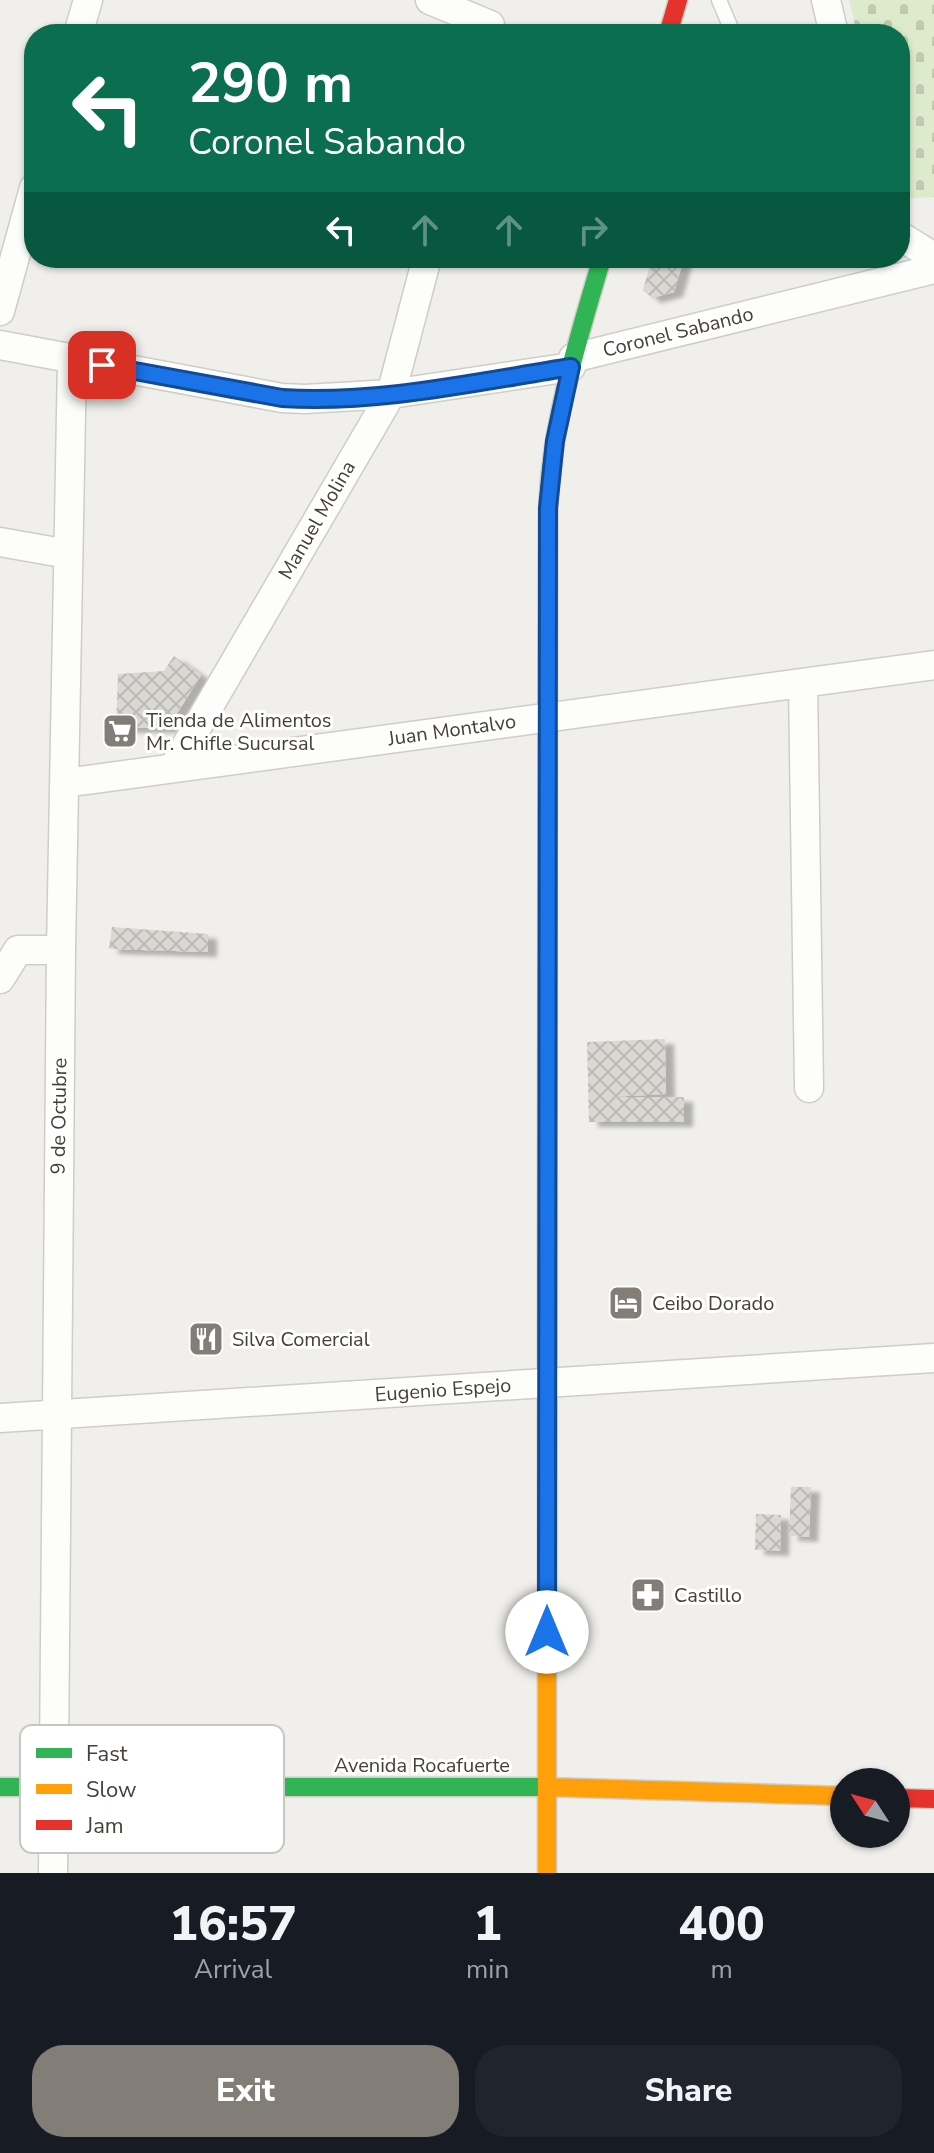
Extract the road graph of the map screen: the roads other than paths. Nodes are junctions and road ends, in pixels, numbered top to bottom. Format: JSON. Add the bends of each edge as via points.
{"nodes":[{"id":1,"x":88,"y":0,"type":"edge"},
{"id":2,"x":430,"y":0,"type":"edge"},
{"id":3,"x":678,"y":0,"type":"edge"},
{"id":4,"x":719,"y":0,"type":"edge"},
{"id":5,"x":826,"y":0,"type":"edge"},
{"id":6,"x":490,"y":20,"type":"edge"},
{"id":7,"x":81,"y":24,"type":"edge"},
{"id":8,"x":671,"y":24,"type":"edge"},
{"id":9,"x":729,"y":24,"type":"edge"},
{"id":10,"x":832,"y":24,"type":"edge"},
{"id":11,"x":24,"y":224,"type":"edge"},
{"id":12,"x":910,"y":242,"type":"edge"},
{"id":13,"x":934,"y":257,"type":"edge"},
{"id":14,"x":424,"y":268,"type":"edge"},
{"id":15,"x":599,"y":268,"type":"edge"},
{"id":16,"x":934,"y":269,"type":"edge"},
{"id":17,"x":0,"y":311,"type":"edge"},
{"id":18,"x":0,"y":345,"type":"edge"},
{"id":19,"x":72,"y":360,"type":"junction"},
{"id":20,"x":572,"y":362,"type":"junction"},
{"id":21,"x":391,"y":394,"type":"junction"},
{"id":22,"x":0,"y":542,"type":"edge"},
{"id":23,"x":68,"y":554,"type":"junction"},
{"id":24,"x":934,"y":665,"type":"edge"},
{"id":25,"x":803,"y":683,"type":"junction"},
{"id":26,"x":547,"y":718,"type":"junction"},
{"id":27,"x":173,"y":768,"type":"junction"},
{"id":28,"x":65,"y":783,"type":"junction"},
{"id":29,"x":61,"y":950,"type":"junction"},
{"id":30,"x":2,"y":971,"type":"edge"},
{"id":31,"x":809,"y":1088,"type":"dead end"},
{"id":32,"x":934,"y":1358,"type":"edge"},
{"id":33,"x":547,"y":1384,"type":"junction"},
{"id":34,"x":56,"y":1415,"type":"junction"},
{"id":35,"x":0,"y":1418,"type":"edge"},
{"id":36,"x":54,"y":1725,"type":"edge"},
{"id":37,"x":284,"y":1787,"type":"edge"},
{"id":38,"x":547,"y":1787,"type":"junction"},
{"id":39,"x":830,"y":1796,"type":"edge"},
{"id":40,"x":910,"y":1798,"type":"edge"},
{"id":41,"x":934,"y":1799,"type":"edge"},
{"id":42,"x":53,"y":1853,"type":"edge"},
{"id":43,"x":53,"y":1873,"type":"edge"},
{"id":44,"x":547,"y":1873,"type":"edge"}],
"edges":[{"from":1,"to":7,"type":"street"},
{"from":2,"to":6,"type":"street"},
{"from":3,"to":8,"type":"main road"},
{"from":4,"to":9,"type":"lane"},
{"from":5,"to":10,"type":"street"},
{"from":11,"to":17,"type":"street"},
{"from":12,"to":13,"type":"street"},
{"from":14,"to":21,"type":"street","name":"Manuel Molina"},
{"from":15,"to":20,"type":"main road"},
{"from":16,"to":20,"type":"street","name":"Coronel Sabando"},
{"from":18,"to":19,"type":"street","name":"Coronel Sabando"},
{"from":19,"to":21,"type":"street","name":"Coronel Sabando","via":[[282,398]]},
{"from":19,"to":23,"type":"street","name":"9 de Octubre"},
{"from":20,"to":21,"type":"street","name":"Coronel Sabando"},
{"from":20,"to":26,"type":"main road","via":[[548,508]]},
{"from":21,"to":27,"type":"street","name":"Manuel Molina"},
{"from":22,"to":23,"type":"street"},
{"from":23,"to":28,"type":"street","name":"9 de Octubre"},
{"from":24,"to":25,"type":"street","name":"Juan Montalvo"},
{"from":25,"to":26,"type":"street","name":"Juan Montalvo"},
{"from":25,"to":31,"type":"street"},
{"from":26,"to":27,"type":"street","name":"Juan Montalvo"},
{"from":26,"to":33,"type":"main road"},
{"from":27,"to":28,"type":"street","name":"Juan Montalvo"},
{"from":28,"to":29,"type":"street","name":"9 de Octubre"},
{"from":29,"to":30,"type":"street","via":[[18,950]]},
{"from":29,"to":34,"type":"street","name":"9 de Octubre"},
{"from":32,"to":33,"type":"street","name":"Eugenio Espejo"},
{"from":33,"to":34,"type":"street","name":"Eugenio Espejo"},
{"from":33,"to":38,"type":"main road"},
{"from":34,"to":35,"type":"street","name":"Eugenio Espejo"},
{"from":34,"to":36,"type":"street","name":"9 de Octubre"},
{"from":37,"to":38,"type":"main road","name":"Avenida Rocafuerte"},
{"from":38,"to":39,"type":"main road","name":"Avenida Rocafuerte"},
{"from":38,"to":44,"type":"main road"},
{"from":40,"to":41,"type":"main road"},
{"from":42,"to":43,"type":"street","name":"9 de Octubre"}]}
